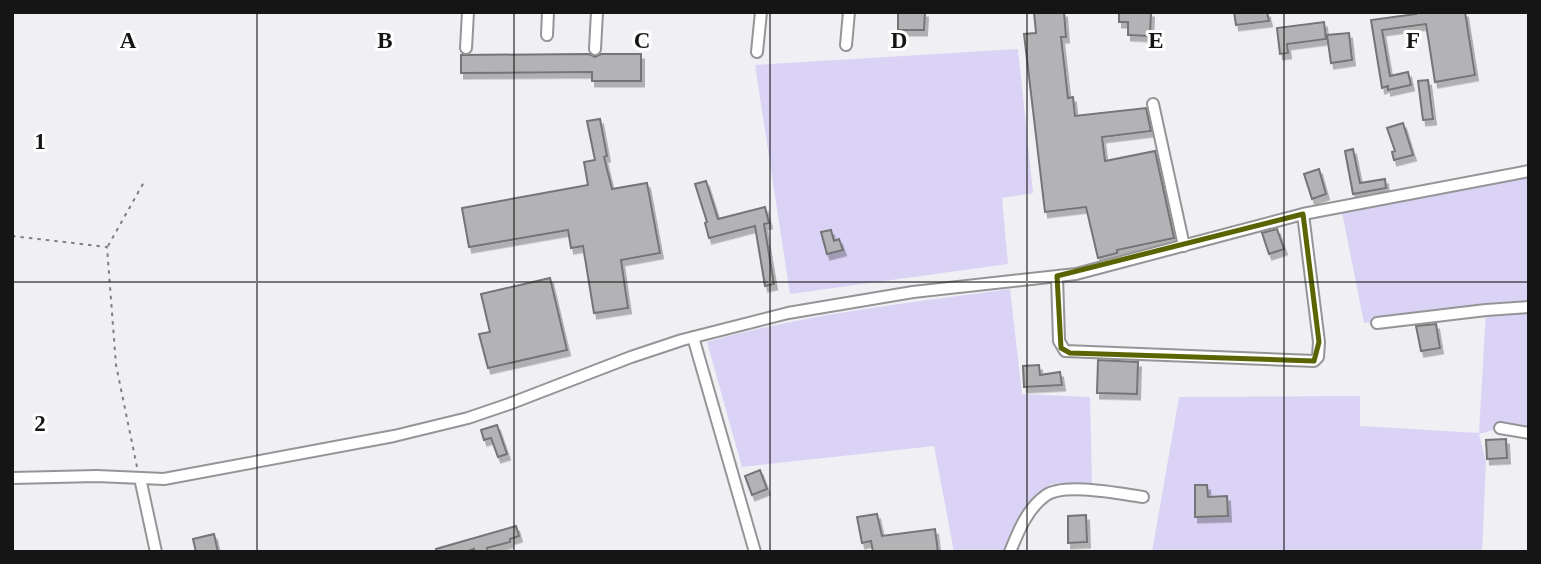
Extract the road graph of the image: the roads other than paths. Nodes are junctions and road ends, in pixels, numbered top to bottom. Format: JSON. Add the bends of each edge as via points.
{"nodes":[{"id":1,"x":468,"y":12,"type":"edge"},
{"id":2,"x":548,"y":12,"type":"edge"},
{"id":3,"x":597,"y":12,"type":"edge"},
{"id":4,"x":761,"y":12,"type":"edge"},
{"id":5,"x":849,"y":12,"type":"edge"},
{"id":6,"x":547,"y":36,"type":"dead end"},
{"id":7,"x":846,"y":45,"type":"dead end"},
{"id":8,"x":466,"y":48,"type":"dead end"},
{"id":9,"x":595,"y":49,"type":"dead end"},
{"id":10,"x":757,"y":52,"type":"dead end"},
{"id":11,"x":1153,"y":104,"type":"dead end"},
{"id":12,"x":1529,"y":171,"type":"edge"},
{"id":13,"x":1303,"y":214,"type":"junction"},
{"id":14,"x":1184,"y":246,"type":"junction"},
{"id":15,"x":1057,"y":276,"type":"junction"},
{"id":16,"x":1529,"y":307,"type":"edge"},
{"id":17,"x":1377,"y":323,"type":"dead end"},
{"id":18,"x":693,"y":337,"type":"junction"},
{"id":19,"x":1500,"y":428,"type":"dead end"},
{"id":20,"x":1529,"y":433,"type":"edge"},
{"id":21,"x":12,"y":478,"type":"edge"},
{"id":22,"x":140,"y":478,"type":"junction"},
{"id":23,"x":1143,"y":497,"type":"dead end"},
{"id":24,"x":156,"y":552,"type":"edge"},
{"id":25,"x":754,"y":552,"type":"edge"},
{"id":26,"x":1010,"y":552,"type":"edge"}],
"edges":[{"from":1,"to":8,"type":"street"},
{"from":2,"to":6,"type":"street"},
{"from":3,"to":9,"type":"street"},
{"from":4,"to":10,"type":"street"},
{"from":5,"to":7,"type":"street"},
{"from":11,"to":14,"type":"street"},
{"from":12,"to":13,"type":"street"},
{"from":13,"to":14,"type":"street"},
{"from":13,"to":15,"type":"street","via":[[1319,342],[1314,361],[1065,351],[1059,341]]},
{"from":14,"to":15,"type":"street"},
{"from":15,"to":18,"type":"street","via":[[913,292],[788,313]]},
{"from":16,"to":17,"type":"street"},
{"from":18,"to":22,"type":"street","via":[[428,429],[189,475]]},
{"from":18,"to":25,"type":"street"},
{"from":19,"to":20,"type":"street"},
{"from":21,"to":22,"type":"street"},
{"from":22,"to":24,"type":"street"},
{"from":23,"to":26,"type":"street","via":[[1055,491],[1045,495],[1022,525]]}]}
